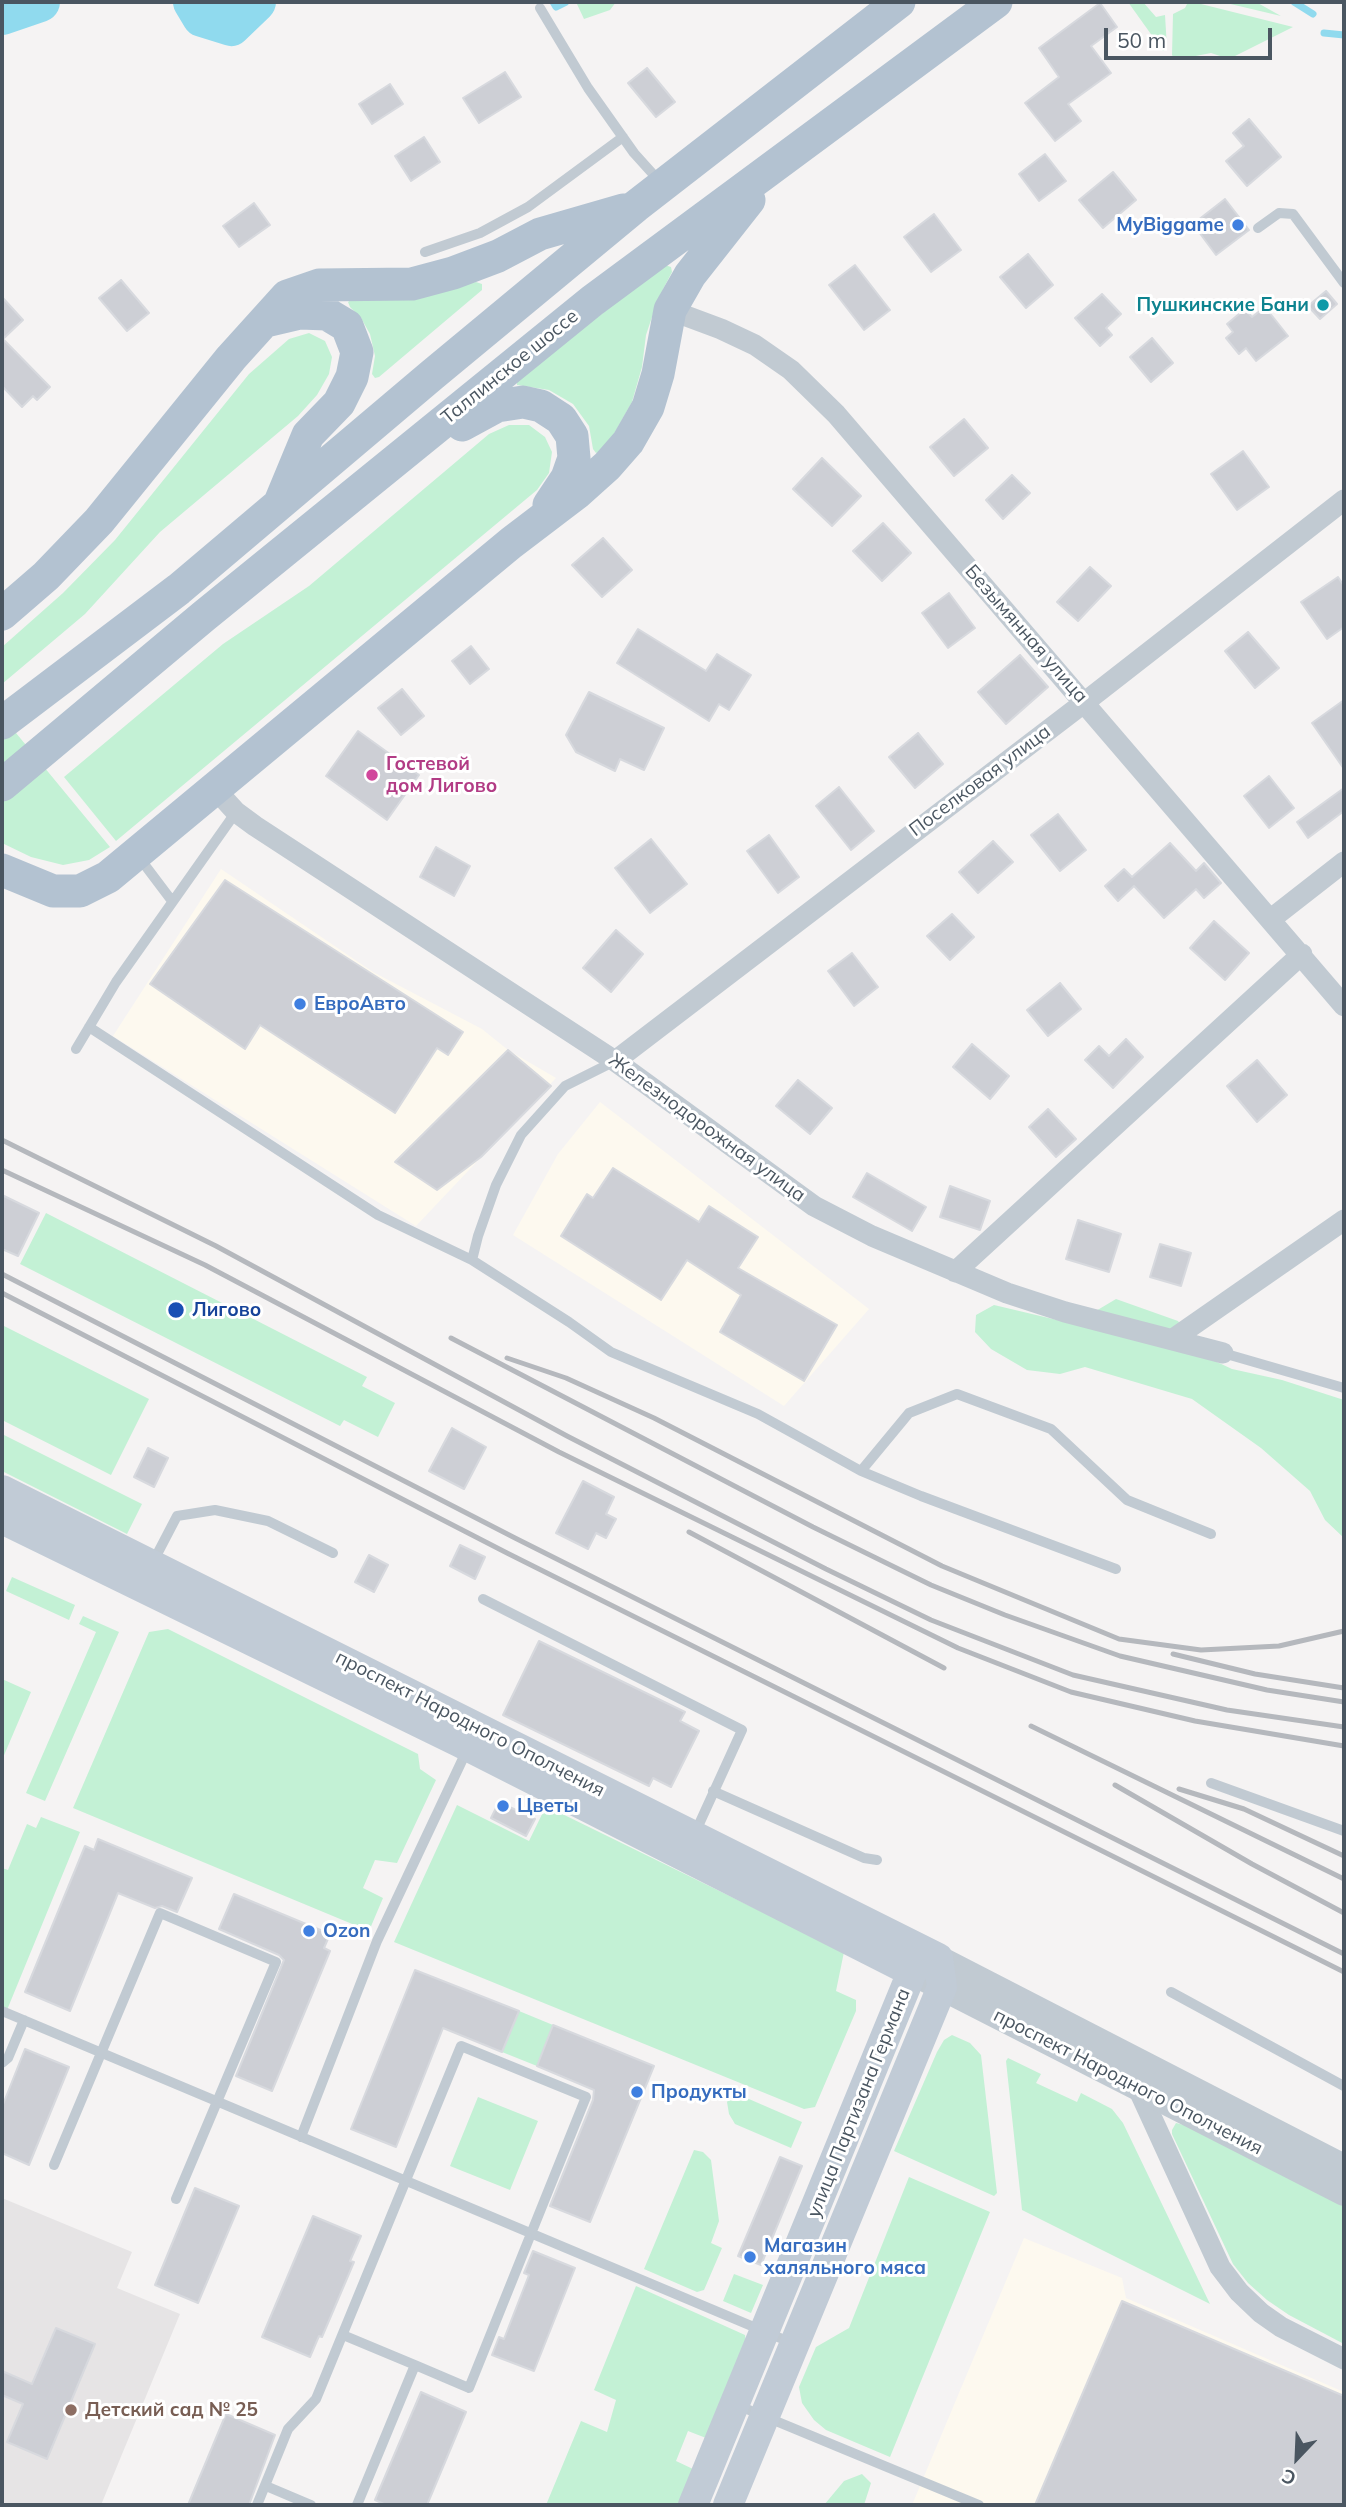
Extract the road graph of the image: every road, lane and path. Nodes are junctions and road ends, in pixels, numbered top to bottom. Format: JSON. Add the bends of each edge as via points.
{"nodes":[{"id":1,"x":899,"y":2,"type":"edge"},
{"id":2,"x":996,"y":2,"type":"edge"},
{"id":3,"x":540,"y":8,"type":"dead end"},
{"id":4,"x":623,"y":137,"type":"junction"},
{"id":5,"x":781,"y":160,"type":"junction"},
{"id":6,"x":662,"y":185,"type":"junction"},
{"id":7,"x":636,"y":206,"type":"junction"},
{"id":8,"x":1258,"y":228,"type":"dead end"},
{"id":9,"x":425,"y":252,"type":"dead end"},
{"id":10,"x":1344,"y":283,"type":"edge"},
{"id":11,"x":670,"y":310,"type":"junction"},
{"id":12,"x":263,"y":322,"type":"junction"},
{"id":13,"x":398,"y":459,"type":"junction"},
{"id":14,"x":1344,"y":500,"type":"edge"},
{"id":15,"x":279,"y":506,"type":"junction"},
{"id":16,"x":537,"y":523,"type":"junction"},
{"id":17,"x":2,"y":614,"type":"edge"},
{"id":18,"x":1085,"y":702,"type":"junction"},
{"id":19,"x":6,"y":720,"type":"edge"},
{"id":20,"x":2,"y":785,"type":"edge"},
{"id":21,"x":226,"y":801,"type":"junction"},
{"id":22,"x":137,"y":855,"type":"junction"},
{"id":23,"x":1344,"y":862,"type":"edge"},
{"id":24,"x":2,"y":870,"type":"edge"},
{"id":25,"x":172,"y":901,"type":"junction"},
{"id":26,"x":1271,"y":919,"type":"junction"},
{"id":27,"x":1302,"y":954,"type":"junction"},
{"id":28,"x":1344,"y":1006,"type":"edge"},
{"id":29,"x":89,"y":1027,"type":"junction"},
{"id":30,"x":76,"y":1049,"type":"dead end"},
{"id":31,"x":615,"y":1060,"type":"junction"},
{"id":32,"x":1344,"y":1220,"type":"edge"},
{"id":33,"x":472,"y":1260,"type":"junction"},
{"id":34,"x":955,"y":1272,"type":"junction"},
{"id":35,"x":1173,"y":1339,"type":"junction"},
{"id":36,"x":1223,"y":1353,"type":"joint"},
{"id":37,"x":1344,"y":1388,"type":"edge"},
{"id":38,"x":861,"y":1471,"type":"junction"},
{"id":39,"x":2,"y":1490,"type":"edge"},
{"id":40,"x":2,"y":1519,"type":"edge"},
{"id":41,"x":1211,"y":1534,"type":"dead end"},
{"id":42,"x":333,"y":1553,"type":"dead end"},
{"id":43,"x":152,"y":1565,"type":"junction"},
{"id":44,"x":1116,"y":1569,"type":"dead end"},
{"id":45,"x":483,"y":1599,"type":"dead end"},
{"id":46,"x":468,"y":1747,"type":"junction"},
{"id":47,"x":1211,"y":1783,"type":"dead end"},
{"id":48,"x":713,"y":1791,"type":"junction"},
{"id":49,"x":1344,"y":1832,"type":"edge"},
{"id":50,"x":693,"y":1835,"type":"junction"},
{"id":51,"x":877,"y":1860,"type":"dead end"},
{"id":52,"x":931,"y":1973,"type":"junction"},
{"id":53,"x":1171,"y":1992,"type":"dead end"},
{"id":54,"x":2,"y":2011,"type":"edge"},
{"id":55,"x":24,"y":2020,"type":"junction"},
{"id":56,"x":101,"y":2052,"type":"junction"},
{"id":57,"x":2,"y":2063,"type":"edge"},
{"id":58,"x":1137,"y":2086,"type":"junction"},
{"id":59,"x":1344,"y":2086,"type":"edge"},
{"id":60,"x":216,"y":2101,"type":"junction"},
{"id":61,"x":302,"y":2137,"type":"junction"},
{"id":62,"x":54,"y":2165,"type":"dead end"},
{"id":63,"x":1344,"y":2168,"type":"edge"},
{"id":64,"x":407,"y":2181,"type":"junction"},
{"id":65,"x":1344,"y":2193,"type":"edge"},
{"id":66,"x":176,"y":2199,"type":"dead end"},
{"id":67,"x":531,"y":2233,"type":"junction"},
{"id":68,"x":765,"y":2332,"type":"junction"},
{"id":69,"x":343,"y":2335,"type":"junction"},
{"id":70,"x":795,"y":2344,"type":"junction"},
{"id":71,"x":1344,"y":2359,"type":"edge"},
{"id":72,"x":415,"y":2365,"type":"junction"},
{"id":73,"x":735,"y":2404,"type":"junction"},
{"id":74,"x":765,"y":2416,"type":"junction"},
{"id":75,"x":266,"y":2486,"type":"junction"},
{"id":76,"x":257,"y":2505,"type":"edge"},
{"id":77,"x":311,"y":2505,"type":"edge"},
{"id":78,"x":357,"y":2505,"type":"edge"},
{"id":79,"x":693,"y":2505,"type":"edge"},
{"id":80,"x":728,"y":2505,"type":"edge"},
{"id":81,"x":979,"y":2505,"type":"edge"}],
"edges":[{"from":1,"to":6,"type":"main road"},
{"from":2,"to":5,"type":"main road","name":"Таллинское шоссе"},
{"from":3,"to":4,"type":"lane"},
{"from":4,"to":6,"type":"lane"},
{"from":4,"to":9,"type":"lane","via":[[528,207],[480,233]]},
{"from":5,"to":11,"type":"main road","via":[[711,246]]},
{"from":5,"to":13,"type":"main road","name":"Таллинское шоссе","via":[[592,300]]},
{"from":6,"to":7,"type":"main road"},
{"from":7,"to":12,"type":"main road","via":[[540,234],[453,274],[412,284],[319,285],[287,296]]},
{"from":7,"to":15,"type":"main road"},
{"from":8,"to":10,"type":"lane","via":[[1279,213],[1293,214]]},
{"from":11,"to":16,"type":"main road","via":[[648,407],[628,442],[578,492]]},
{"from":11,"to":18,"type":"street","name":"Безымянная улица","via":[[755,345],[791,370],[836,414]]},
{"from":12,"to":15,"type":"main road","via":[[300,313],[327,314],[347,326],[357,352],[352,377],[339,403],[308,435]]},
{"from":12,"to":17,"type":"main road","via":[[99,520]]},
{"from":13,"to":16,"type":"main road","via":[[497,406],[523,402],[541,406],[561,419],[572,436],[574,458],[567,478]]},
{"from":13,"to":20,"type":"main road","name":"Таллинское шоссе"},
{"from":14,"to":18,"type":"street","name":"Поселковая улица"},
{"from":15,"to":19,"type":"main road","via":[[179,589]]},
{"from":16,"to":21,"type":"main road"},
{"from":18,"to":26,"type":"street","name":"Безымянная улица"},
{"from":18,"to":31,"type":"street","name":"Поселковая улица"},
{"from":21,"to":22,"type":"main road"},
{"from":21,"to":25,"type":"lane"},
{"from":21,"to":31,"type":"street","name":"Железнодорожная улица"},
{"from":22,"to":24,"type":"main road","via":[[80,891],[53,891]]},
{"from":22,"to":25,"type":"lane"},
{"from":23,"to":26,"type":"street"},
{"from":25,"to":29,"type":"lane"},
{"from":26,"to":27,"type":"street","name":"Безымянная улица"},
{"from":27,"to":28,"type":"street","name":"Безымянная улица"},
{"from":27,"to":34,"type":"street"},
{"from":29,"to":30,"type":"lane"},
{"from":29,"to":33,"type":"lane","via":[[378,1215]]},
{"from":31,"to":33,"type":"lane","via":[[565,1086],[521,1135],[496,1185]]},
{"from":31,"to":34,"type":"street","name":"Железнодорожная улица","via":[[814,1206]]},
{"from":32,"to":35,"type":"street"},
{"from":33,"to":38,"type":"lane","via":[[611,1352],[758,1414]]},
{"from":34,"to":35,"type":"street","name":"Железнодорожная улица","via":[[1065,1312]]},
{"from":35,"to":36,"type":"street","name":"Железнодорожная улица"},
{"from":36,"to":37,"type":"lane"},
{"from":38,"to":41,"type":"lane","via":[[909,1413],[957,1394],[1051,1429],[1127,1500]]},
{"from":38,"to":44,"type":"lane"},
{"from":39,"to":43,"type":"main road","name":"проспект Народного Ополчения"},
{"from":40,"to":46,"type":"main road","name":"проспект Народного Ополчения"},
{"from":42,"to":43,"type":"lane","via":[[268,1521],[215,1510],[177,1516]]},
{"from":43,"to":50,"type":"main road","name":"проспект Народного Ополчения"},
{"from":45,"to":48,"type":"lane","via":[[742,1730]]},
{"from":46,"to":52,"type":"main road","name":"проспект Народного Ополчения"},
{"from":46,"to":61,"type":"lane","via":[[377,1941]]},
{"from":47,"to":49,"type":"lane"},
{"from":48,"to":50,"type":"lane"},
{"from":48,"to":51,"type":"lane"},
{"from":50,"to":52,"type":"main road","name":"проспект Народного Ополчения"},
{"from":52,"to":58,"type":"street","name":"проспект Народного Ополчения"},
{"from":52,"to":63,"type":"street","name":"проспект Народного Ополчения"},
{"from":52,"to":68,"type":"main road","name":"улица Партизана Германа"},
{"from":52,"to":70,"type":"main road","name":"улица Партизана Германа"},
{"from":53,"to":59,"type":"lane"},
{"from":54,"to":55,"type":"lane"},
{"from":55,"to":56,"type":"lane"},
{"from":55,"to":57,"type":"lane"},
{"from":56,"to":60,"type":"lane"},
{"from":56,"to":60,"type":"lane","via":[[160,1913],[276,1962]]},
{"from":56,"to":62,"type":"lane"},
{"from":58,"to":65,"type":"street","name":"проспект Народного Ополчения"},
{"from":58,"to":71,"type":"street","via":[[1220,2267],[1261,2313]]},
{"from":60,"to":61,"type":"lane"},
{"from":60,"to":66,"type":"lane"},
{"from":61,"to":64,"type":"lane"},
{"from":64,"to":67,"type":"lane"},
{"from":64,"to":67,"type":"lane","via":[[461,2046],[586,2097]]},
{"from":64,"to":69,"type":"lane"},
{"from":67,"to":68,"type":"lane"},
{"from":67,"to":72,"type":"lane","via":[[468,2388]]},
{"from":68,"to":70,"type":"lane"},
{"from":68,"to":73,"type":"main road","name":"улица Партизана Германа"},
{"from":69,"to":72,"type":"lane"},
{"from":69,"to":75,"type":"lane","via":[[316,2399],[288,2429]]},
{"from":70,"to":74,"type":"main road","name":"улица Партизана Германа"},
{"from":72,"to":78,"type":"lane"},
{"from":73,"to":74,"type":"lane"},
{"from":73,"to":79,"type":"main road","name":"улица Партизана Германа"},
{"from":74,"to":80,"type":"main road","name":"улица Партизана Германа"},
{"from":74,"to":81,"type":"lane"},
{"from":75,"to":76,"type":"lane"},
{"from":75,"to":77,"type":"lane"}]}
